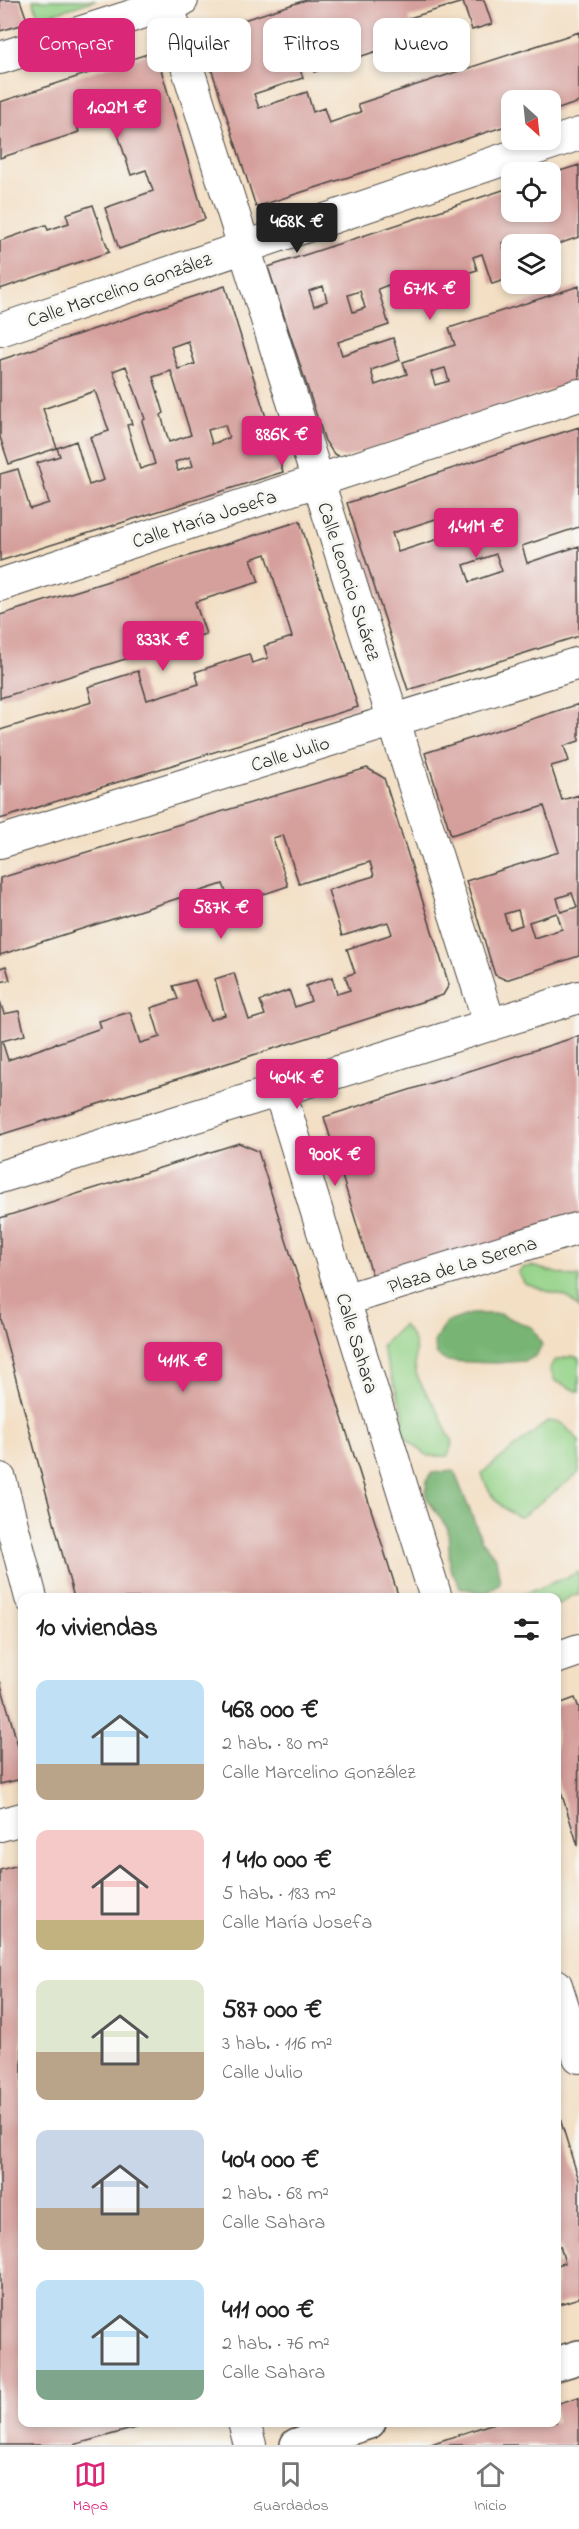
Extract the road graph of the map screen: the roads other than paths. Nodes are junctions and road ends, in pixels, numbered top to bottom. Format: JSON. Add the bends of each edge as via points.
{"nodes":[{"id":1,"x":172,"y":2,"type":"edge"},
{"id":2,"x":0,"y":58,"type":"edge"},
{"id":3,"x":579,"y":134,"type":"edge"},
{"id":4,"x":243,"y":246,"type":"junction"},
{"id":5,"x":0,"y":330,"type":"edge"},
{"id":6,"x":579,"y":395,"type":"edge"},
{"id":7,"x":318,"y":481,"type":"junction"},
{"id":8,"x":0,"y":585,"type":"edge"},
{"id":9,"x":579,"y":663,"type":"edge"},
{"id":10,"x":394,"y":721,"type":"junction"},
{"id":11,"x":0,"y":842,"type":"edge"},
{"id":12,"x":579,"y":997,"type":"edge"},
{"id":13,"x":490,"y":1025,"type":"junction"},
{"id":14,"x":279,"y":1089,"type":"junction"},
{"id":15,"x":0,"y":1177,"type":"edge"},
{"id":16,"x":579,"y":1228,"type":"edge"},
{"id":17,"x":344,"y":1300,"type":"junction"},
{"id":18,"x":0,"y":1479,"type":"edge"},
{"id":19,"x":30,"y":1593,"type":"edge"},
{"id":20,"x":434,"y":1593,"type":"edge"},
{"id":21,"x":579,"y":1650,"type":"edge"},
{"id":22,"x":561,"y":1656,"type":"edge"},
{"id":23,"x":18,"y":1820,"type":"edge"},
{"id":24,"x":0,"y":1825,"type":"edge"},
{"id":25,"x":561,"y":2001,"type":"edge"},
{"id":26,"x":579,"y":2057,"type":"edge"},
{"id":27,"x":579,"y":2357,"type":"edge"},
{"id":28,"x":561,"y":2362,"type":"edge"},
{"id":29,"x":245,"y":2427,"type":"edge"},
{"id":30,"x":353,"y":2427,"type":"edge"},
{"id":31,"x":250,"y":2445,"type":"edge"},
{"id":32,"x":297,"y":2445,"type":"edge"}],
"edges":[{"from":1,"to":2,"type":"street"},
{"from":1,"to":4,"type":"street","name":"Calle Leoncio Suárez"},
{"from":3,"to":4,"type":"street","name":"Calle Marcelino González"},
{"from":4,"to":5,"type":"street","name":"Calle Marcelino González"},
{"from":4,"to":7,"type":"street","name":"Calle Leoncio Suárez"},
{"from":6,"to":7,"type":"street","name":"Calle María Josefa"},
{"from":7,"to":8,"type":"street","name":"Calle María Josefa"},
{"from":7,"to":10,"type":"street","name":"Calle Leoncio Suárez"},
{"from":9,"to":10,"type":"street","name":"Calle Julio"},
{"from":10,"to":11,"type":"street","name":"Calle Julio"},
{"from":10,"to":13,"type":"street","name":"Calle Leoncio Suárez"},
{"from":12,"to":13,"type":"street"},
{"from":13,"to":14,"type":"street"},
{"from":14,"to":15,"type":"street"},
{"from":14,"to":17,"type":"street","name":"Calle Sahara"},
{"from":16,"to":17,"type":"street","name":"Plaza de La Serena"},
{"from":17,"to":20,"type":"street","name":"Calle Sahara"},
{"from":18,"to":19,"type":"street"},
{"from":21,"to":22,"type":"street"},
{"from":23,"to":24,"type":"street"},
{"from":25,"to":26,"type":"street"},
{"from":27,"to":28,"type":"street"},
{"from":29,"to":31,"type":"street"},
{"from":30,"to":32,"type":"street"}]}
